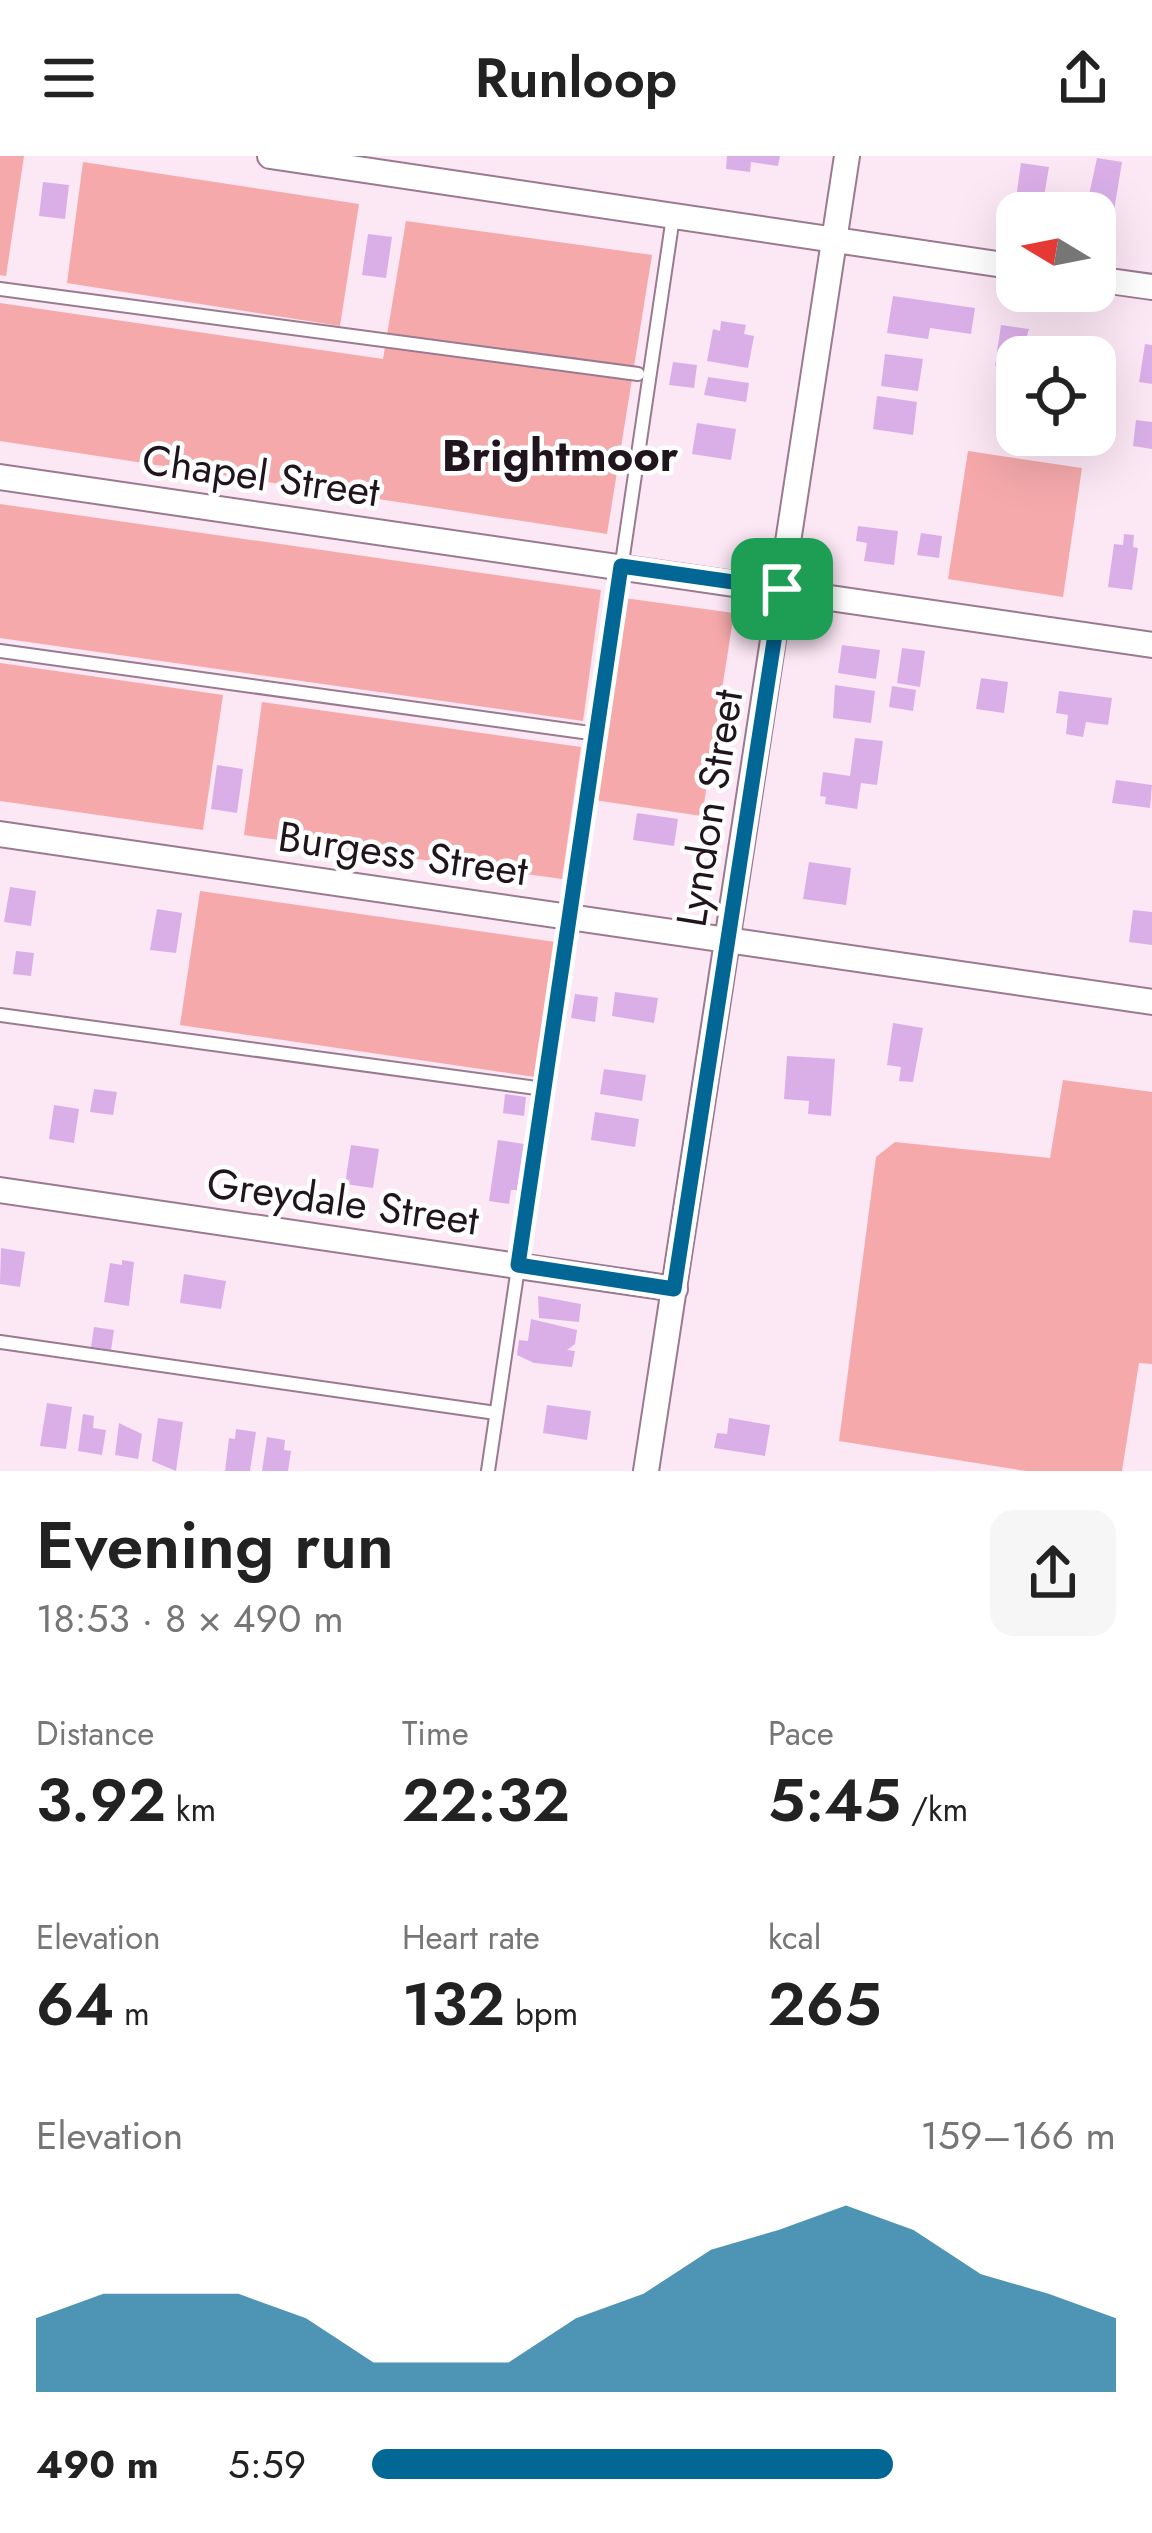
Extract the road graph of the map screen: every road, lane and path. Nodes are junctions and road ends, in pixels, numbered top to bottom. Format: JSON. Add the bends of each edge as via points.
{"nodes":[{"id":1,"x":270,"y":156,"type":"edge"},
{"id":2,"x":847,"y":156,"type":"edge"},
{"id":3,"x":673,"y":216,"type":"junction"},
{"id":4,"x":835,"y":240,"type":"junction"},
{"id":5,"x":996,"y":264,"type":"edge"},
{"id":6,"x":1116,"y":282,"type":"edge"},
{"id":7,"x":1152,"y":287,"type":"edge"},
{"id":8,"x":0,"y":289,"type":"edge"},
{"id":9,"x":638,"y":374,"type":"dead end"},
{"id":10,"x":0,"y":477,"type":"edge"},
{"id":11,"x":621,"y":566,"type":"junction"},
{"id":12,"x":782,"y":589,"type":"junction"},
{"id":13,"x":1152,"y":645,"type":"edge"},
{"id":14,"x":0,"y":651,"type":"edge"},
{"id":15,"x":596,"y":734,"type":"junction"},
{"id":16,"x":0,"y":834,"type":"edge"},
{"id":17,"x":570,"y":916,"type":"junction"},
{"id":18,"x":729,"y":939,"type":"junction"},
{"id":19,"x":1152,"y":1002,"type":"edge"},
{"id":20,"x":0,"y":1015,"type":"edge"},
{"id":21,"x":544,"y":1089,"type":"junction"},
{"id":22,"x":0,"y":1190,"type":"edge"},
{"id":23,"x":518,"y":1265,"type":"junction"},
{"id":24,"x":674,"y":1289,"type":"junction"},
{"id":25,"x":0,"y":1342,"type":"edge"},
{"id":26,"x":496,"y":1413,"type":"junction"},
{"id":27,"x":488,"y":1471,"type":"edge"},
{"id":28,"x":646,"y":1471,"type":"edge"}],
"edges":[{"from":1,"to":3,"type":"street"},
{"from":2,"to":4,"type":"street","name":"Lyndon Street"},
{"from":3,"to":4,"type":"street"},
{"from":3,"to":11,"type":"lane"},
{"from":4,"to":5,"type":"street"},
{"from":4,"to":12,"type":"street","name":"Lyndon Street"},
{"from":6,"to":7,"type":"street"},
{"from":8,"to":9,"type":"lane"},
{"from":10,"to":11,"type":"street","name":"Chapel Street"},
{"from":11,"to":12,"type":"street","name":"Chapel Street"},
{"from":11,"to":15,"type":"lane"},
{"from":12,"to":13,"type":"street","name":"Chapel Street"},
{"from":12,"to":18,"type":"street","name":"Lyndon Street"},
{"from":14,"to":15,"type":"lane"},
{"from":15,"to":17,"type":"lane"},
{"from":16,"to":17,"type":"street","name":"Burgess Street"},
{"from":17,"to":18,"type":"street","name":"Burgess Street"},
{"from":17,"to":21,"type":"lane"},
{"from":18,"to":19,"type":"street","name":"Burgess Street"},
{"from":18,"to":24,"type":"street","name":"Lyndon Street"},
{"from":20,"to":21,"type":"lane"},
{"from":21,"to":23,"type":"lane"},
{"from":22,"to":23,"type":"street","name":"Greydale Street"},
{"from":23,"to":24,"type":"street","name":"Greydale Street"},
{"from":23,"to":26,"type":"lane"},
{"from":24,"to":28,"type":"street","name":"Lyndon Street"},
{"from":25,"to":26,"type":"lane"},
{"from":26,"to":27,"type":"lane"}]}
